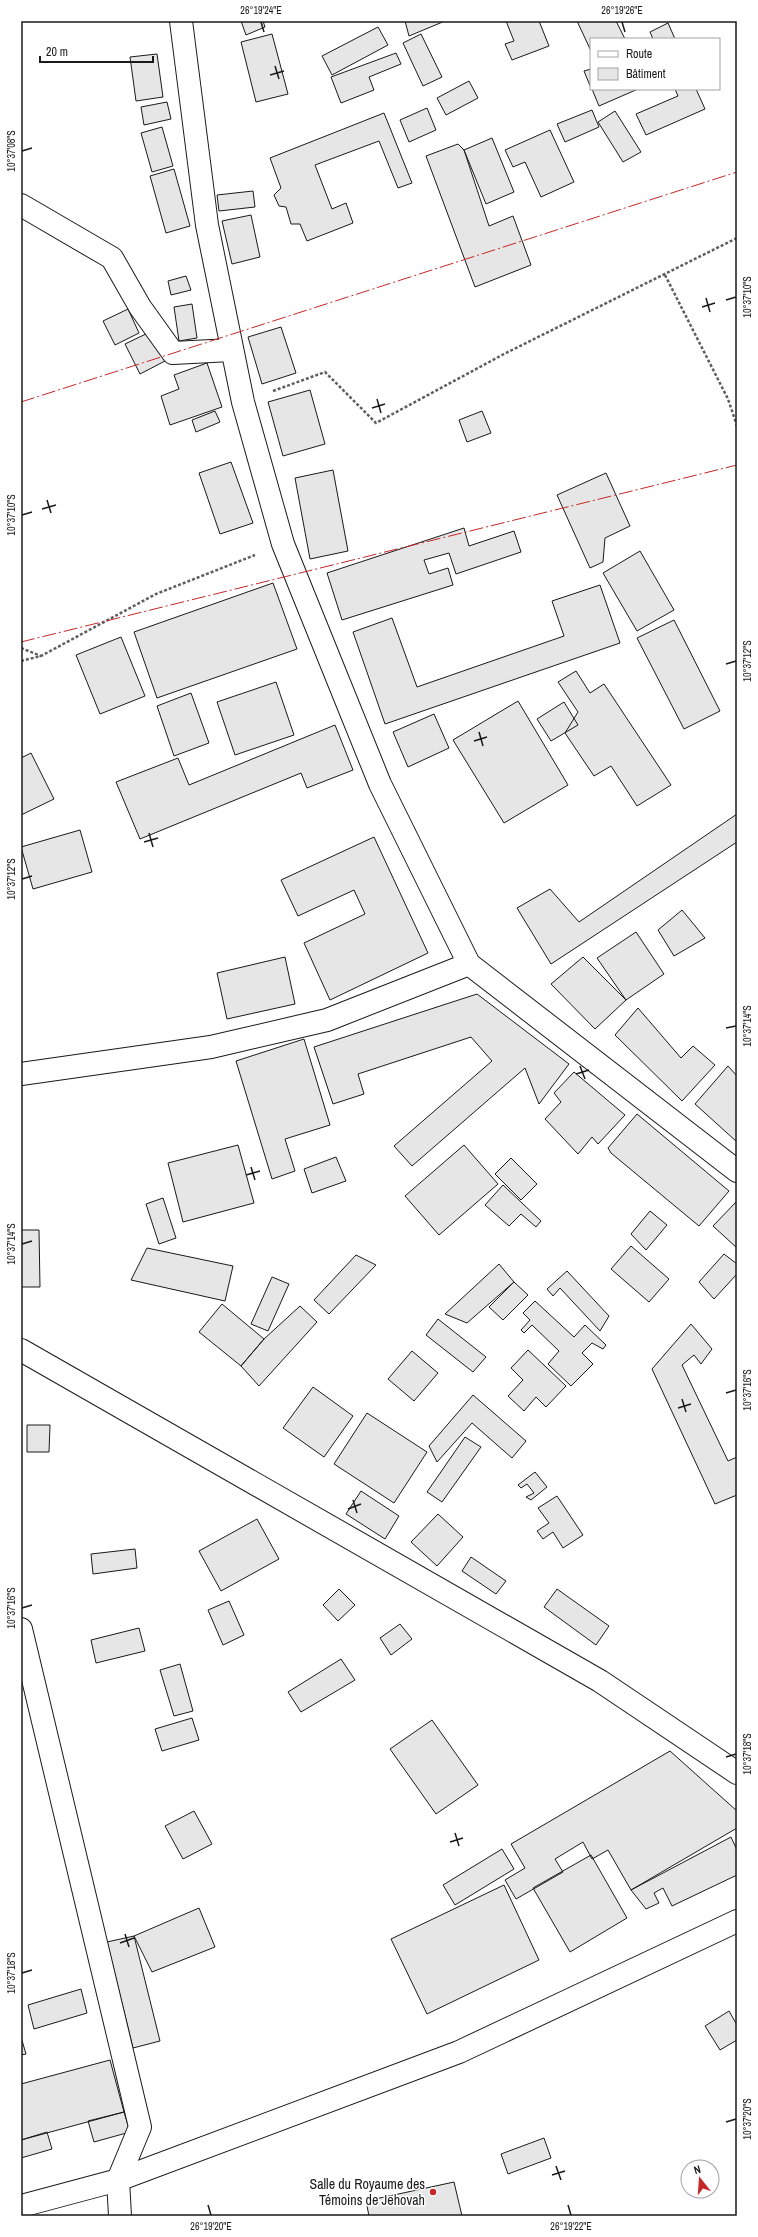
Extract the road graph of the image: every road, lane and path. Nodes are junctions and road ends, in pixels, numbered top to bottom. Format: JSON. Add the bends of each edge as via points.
{"nodes":[{"id":1,"x":181,"y":21,"type":"edge"},
{"id":2,"x":21,"y":205,"type":"edge"},
{"id":3,"x":737,"y":238,"type":"edge"},
{"id":4,"x":665,"y":275,"type":"junction"},
{"id":5,"x":231,"y":350,"type":"junction"},
{"id":6,"x":243,"y":402,"type":"junction"},
{"id":7,"x":737,"y":426,"type":"edge"},
{"id":8,"x":283,"y":544,"type":"junction"},
{"id":9,"x":21,"y":648,"type":"edge"},
{"id":10,"x":41,"y":656,"type":"junction"},
{"id":11,"x":21,"y":661,"type":"edge"},
{"id":12,"x":469,"y":964,"type":"junction"},
{"id":13,"x":21,"y":1074,"type":"edge"},
{"id":14,"x":737,"y":1171,"type":"edge"},
{"id":15,"x":21,"y":1350,"type":"edge"},
{"id":16,"x":21,"y":1629,"type":"edge"},
{"id":17,"x":737,"y":1773,"type":"edge"},
{"id":18,"x":737,"y":1921,"type":"edge"},
{"id":19,"x":118,"y":2180,"type":"junction"},
{"id":20,"x":21,"y":2206,"type":"edge"},
{"id":21,"x":120,"y":2216,"type":"edge"}],
"edges":[{"from":1,"to":5,"type":"main road","via":[[207,225]]},
{"from":2,"to":5,"type":"main road","via":[[112,258],[140,307],[173,353]]},
{"from":3,"to":4,"type":"path"},
{"from":4,"to":6,"type":"path","via":[[504,354],[376,423],[325,372]]},
{"from":4,"to":7,"type":"path","via":[[728,399]]},
{"from":5,"to":6,"type":"main road"},
{"from":6,"to":8,"type":"main road"},
{"from":8,"to":10,"type":"path","via":[[156,594]]},
{"from":8,"to":12,"type":"main road","via":[[380,784]]},
{"from":9,"to":10,"type":"path"},
{"from":10,"to":11,"type":"path"},
{"from":12,"to":13,"type":"main road","via":[[327,1020],[211,1047]]},
{"from":12,"to":14,"type":"main road"},
{"from":15,"to":17,"type":"main road","via":[[600,1681]]},
{"from":16,"to":19,"type":"main road","via":[[140,2127]]},
{"from":18,"to":19,"type":"main road","via":[[459,2052]]},
{"from":19,"to":20,"type":"main road"},
{"from":19,"to":21,"type":"main road"}]}
